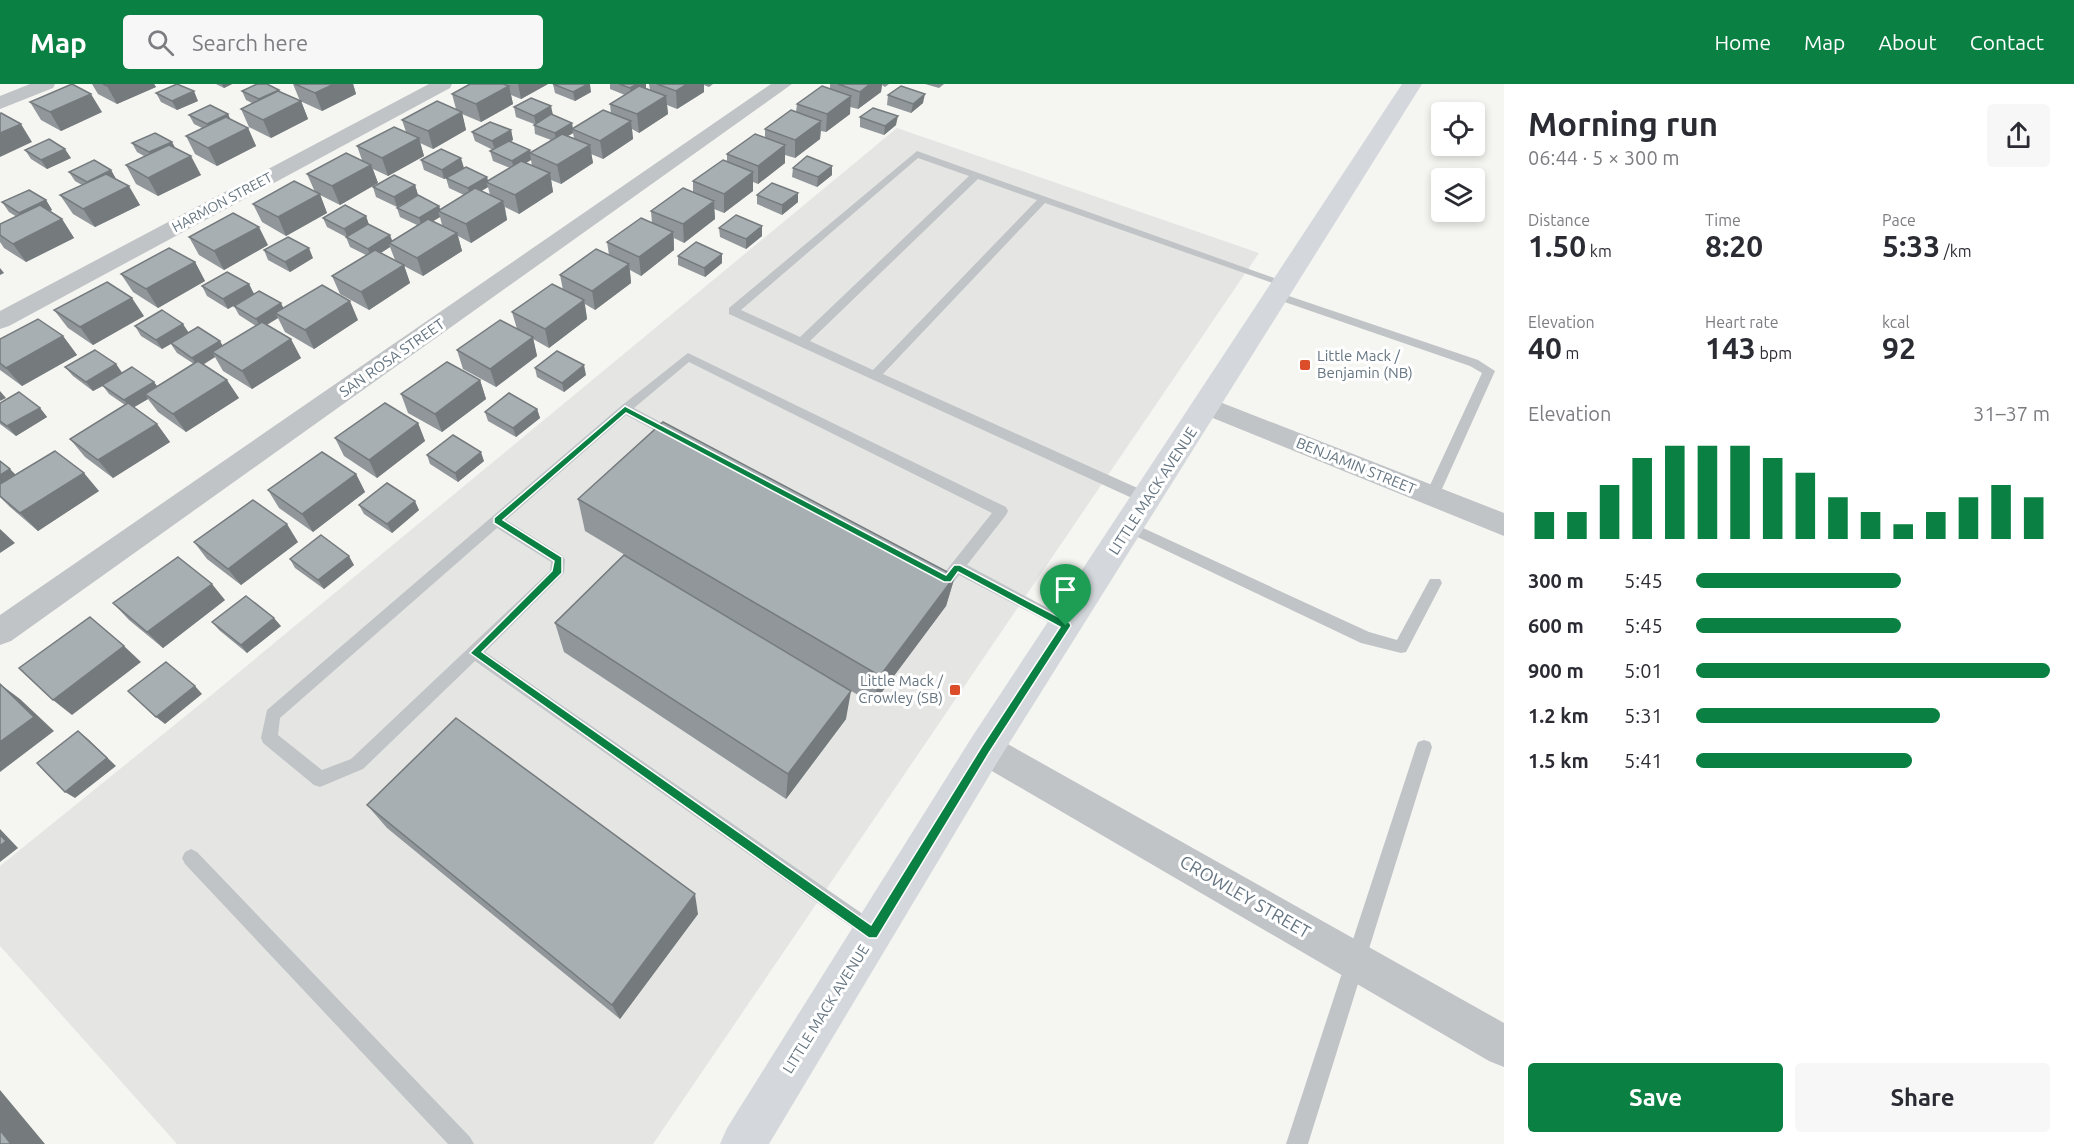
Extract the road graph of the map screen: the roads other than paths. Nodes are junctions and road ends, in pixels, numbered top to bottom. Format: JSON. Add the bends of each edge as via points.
{"nodes":[{"id":1,"x":46,"y":84,"type":"edge"},
{"id":2,"x":443,"y":84,"type":"edge"},
{"id":3,"x":783,"y":84,"type":"edge"},
{"id":4,"x":1412,"y":84,"type":"edge"},
{"id":5,"x":0,"y":103,"type":"edge"},
{"id":6,"x":976,"y":175,"type":"junction"},
{"id":7,"x":1043,"y":199,"type":"junction"},
{"id":8,"x":1281,"y":290,"type":"junction"},
{"id":9,"x":0,"y":321,"type":"edge"},
{"id":10,"x":802,"y":342,"type":"junction"},
{"id":11,"x":875,"y":375,"type":"junction"},
{"id":12,"x":1207,"y":406,"type":"junction"},
{"id":13,"x":625,"y":409,"type":"junction"},
{"id":14,"x":687,"y":442,"type":"edge"},
{"id":15,"x":1432,"y":496,"type":"junction"},
{"id":16,"x":1148,"y":499,"type":"junction"},
{"id":17,"x":497,"y":521,"type":"junction"},
{"id":18,"x":1504,"y":525,"type":"edge"},
{"id":19,"x":1130,"y":526,"type":"junction"},
{"id":20,"x":957,"y":567,"type":"junction"},
{"id":21,"x":927,"y":569,"type":"edge"},
{"id":22,"x":1436,"y":583,"type":"dead end"},
{"id":23,"x":1066,"y":626,"type":"junction"},
{"id":24,"x":0,"y":632,"type":"edge"},
{"id":25,"x":475,"y":653,"type":"junction"},
{"id":26,"x":1424,"y":747,"type":"dead end"},
{"id":27,"x":985,"y":749,"type":"junction"},
{"id":28,"x":191,"y":858,"type":"dead end"},
{"id":29,"x":873,"y":933,"type":"junction"},
{"id":30,"x":1356,"y":960,"type":"junction"},
{"id":31,"x":1504,"y":1046,"type":"edge"},
{"id":32,"x":463,"y":1144,"type":"edge"},
{"id":33,"x":743,"y":1144,"type":"edge"},
{"id":34,"x":1297,"y":1144,"type":"edge"}],
"edges":[{"from":1,"to":5,"type":"street"},
{"from":2,"to":9,"type":"street","name":"HARMON STREET"},
{"from":3,"to":24,"type":"street","name":"SAN ROSA STREET"},
{"from":4,"to":8,"type":"main road","name":"LITTLE MACK AVENUE"},
{"from":6,"to":7,"type":"lane"},
{"from":6,"to":10,"type":"lane"},
{"from":6,"to":10,"type":"lane","via":[[917,154],[733,311]]},
{"from":7,"to":8,"type":"lane"},
{"from":7,"to":11,"type":"lane"},
{"from":8,"to":12,"type":"main road","name":"LITTLE MACK AVENUE"},
{"from":8,"to":15,"type":"lane","via":[[1490,371]]},
{"from":10,"to":11,"type":"lane"},
{"from":11,"to":16,"type":"lane"},
{"from":12,"to":15,"type":"street","name":"BENJAMIN STREET"},
{"from":12,"to":16,"type":"main road","name":"LITTLE MACK AVENUE"},
{"from":13,"to":14,"type":"lane"},
{"from":13,"to":17,"type":"lane"},
{"from":13,"to":20,"type":"lane","via":[[688,357],[1001,511]]},
{"from":15,"to":18,"type":"street","name":"BENJAMIN STREET"},
{"from":16,"to":19,"type":"main road","name":"LITTLE MACK AVENUE"},
{"from":17,"to":25,"type":"lane","via":[[558,560],[557,573]]},
{"from":17,"to":25,"type":"lane","via":[[273,715],[269,738],[320,779],[357,764]]},
{"from":19,"to":22,"type":"lane","via":[[1366,638],[1401,647]]},
{"from":19,"to":23,"type":"main road","name":"LITTLE MACK AVENUE"},
{"from":20,"to":21,"type":"lane","via":[[947,580]]},
{"from":20,"to":23,"type":"lane"},
{"from":23,"to":27,"type":"main road","name":"LITTLE MACK AVENUE"},
{"from":25,"to":29,"type":"lane"},
{"from":26,"to":30,"type":"lane"},
{"from":27,"to":29,"type":"main road","name":"LITTLE MACK AVENUE"},
{"from":27,"to":30,"type":"street","name":"CROWLEY STREET"},
{"from":28,"to":32,"type":"lane"},
{"from":29,"to":33,"type":"main road","name":"LITTLE MACK AVENUE"},
{"from":30,"to":31,"type":"street","name":"CROWLEY STREET"},
{"from":30,"to":34,"type":"lane"}]}
